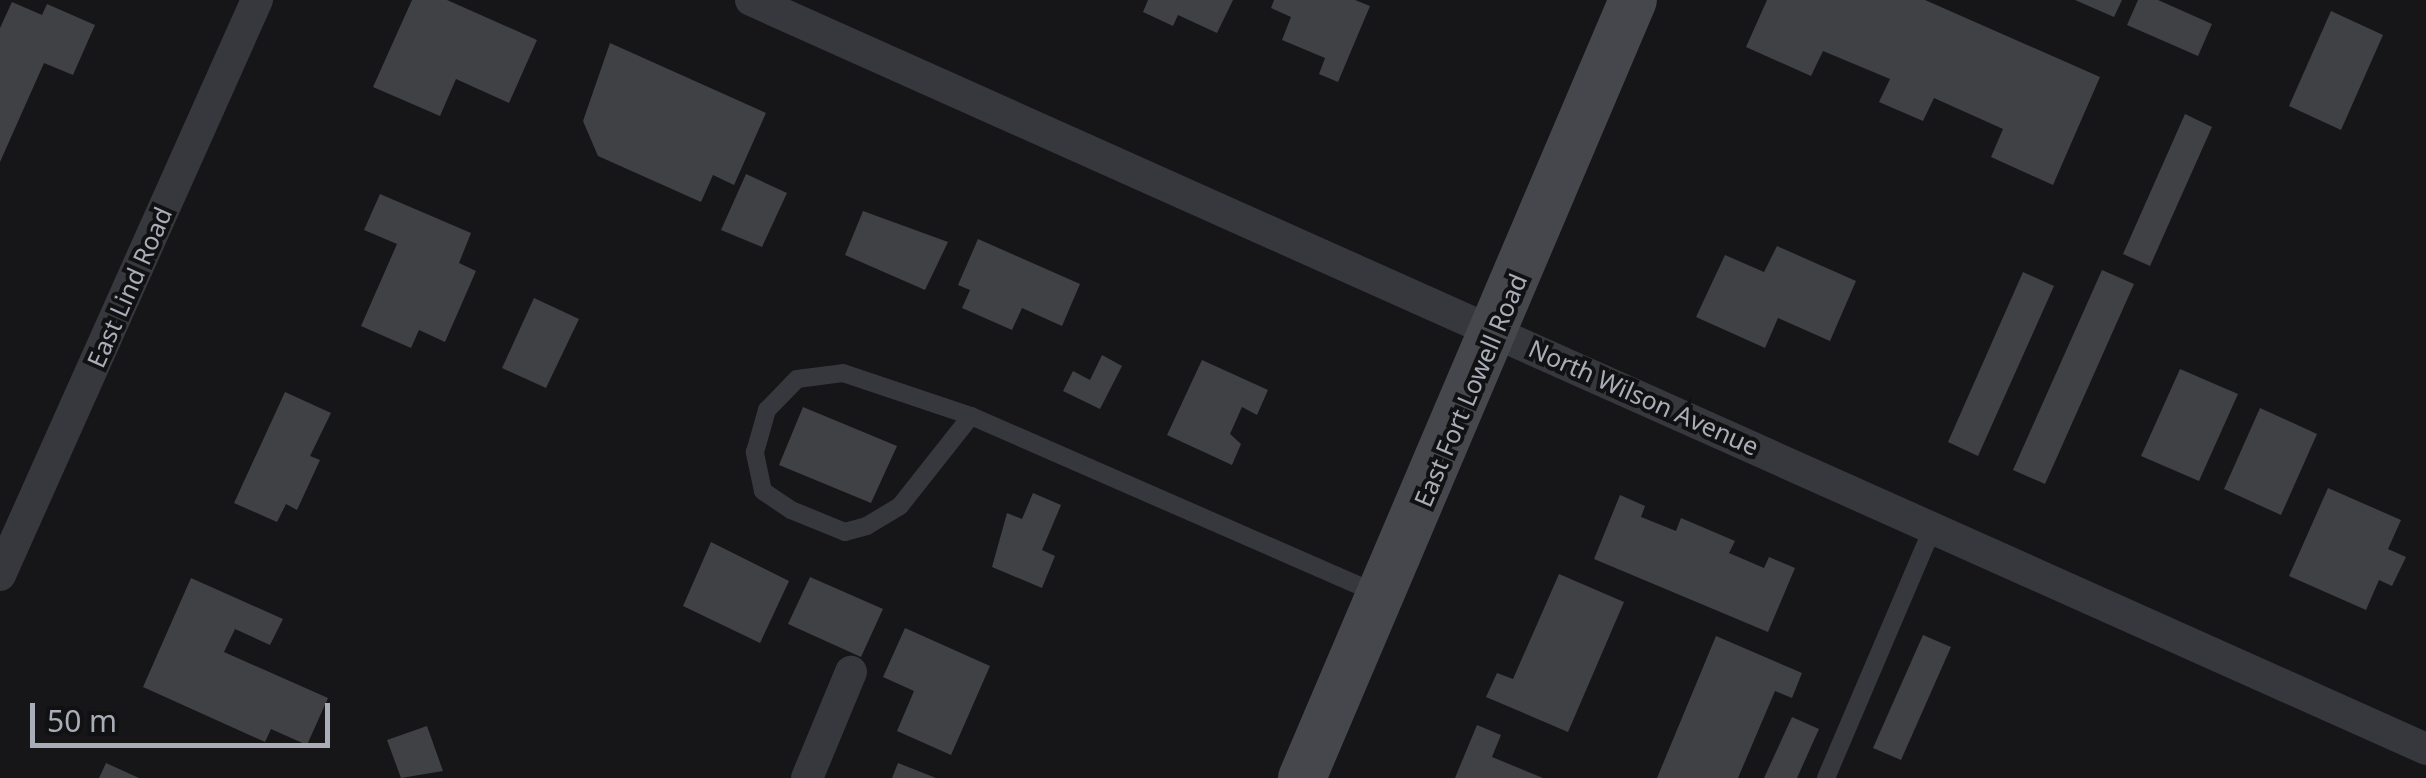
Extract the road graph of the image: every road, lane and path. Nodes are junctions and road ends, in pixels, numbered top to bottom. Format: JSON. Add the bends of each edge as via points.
{"nodes":[{"id":1,"x":258,"y":0,"type":"edge"},
{"id":2,"x":751,"y":0,"type":"edge"},
{"id":3,"x":1633,"y":0,"type":"edge"},
{"id":4,"x":1496,"y":330,"type":"junction"},
{"id":5,"x":971,"y":416,"type":"junction"},
{"id":6,"x":1933,"y":527,"type":"junction"},
{"id":7,"x":0,"y":575,"type":"edge"},
{"id":8,"x":1382,"y":595,"type":"junction"},
{"id":9,"x":851,"y":672,"type":"dead end"},
{"id":10,"x":2426,"y":748,"type":"edge"},
{"id":11,"x":807,"y":778,"type":"edge"},
{"id":12,"x":1302,"y":778,"type":"edge"},
{"id":13,"x":1826,"y":778,"type":"edge"}],
"edges":[{"from":1,"to":7,"type":"street","name":"East Lind Road"},
{"from":2,"to":4,"type":"street","name":"North Wilson Avenue"},
{"from":3,"to":4,"type":"main road","name":"East Fort Lowell Road"},
{"from":4,"to":6,"type":"street","name":"North Wilson Avenue"},
{"from":4,"to":8,"type":"main road","name":"East Fort Lowell Road"},
{"from":5,"to":5,"type":"lane","via":[[843,373],[797,379],[767,410],[755,452],[764,490],[791,510],[844,532],[867,526],[900,506]]},
{"from":5,"to":8,"type":"lane"},
{"from":6,"to":10,"type":"street","name":"North Wilson Avenue"},
{"from":6,"to":13,"type":"lane"},
{"from":8,"to":12,"type":"main road","name":"East Fort Lowell Road"},
{"from":9,"to":11,"type":"street"}]}
